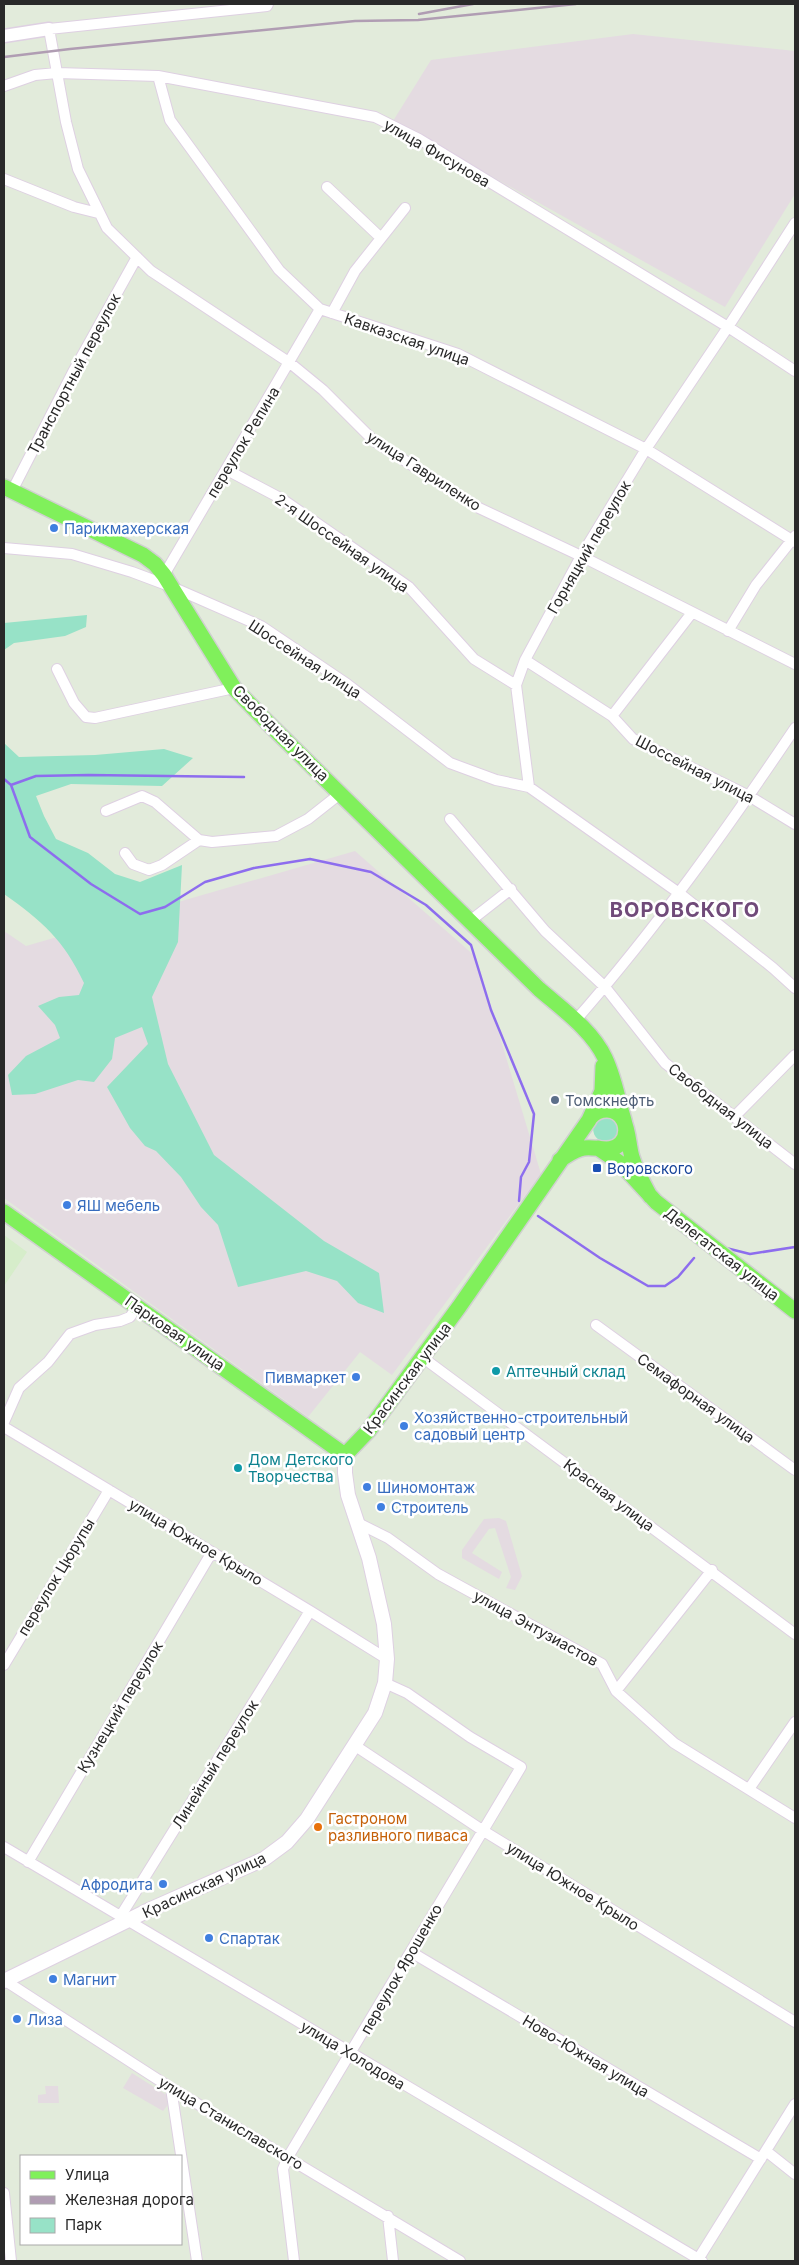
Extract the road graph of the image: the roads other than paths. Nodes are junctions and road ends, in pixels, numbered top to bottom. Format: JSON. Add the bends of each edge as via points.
{"nodes":[{"id":1,"x":267,"y":5,"type":"edge"},
{"id":2,"x":50,"y":29,"type":"junction"},
{"id":3,"x":4,"y":36,"type":"edge"},
{"id":4,"x":57,"y":73,"type":"junction"},
{"id":5,"x":158,"y":76,"type":"junction"},
{"id":6,"x":4,"y":86,"type":"edge"},
{"id":7,"x":4,"y":179,"type":"edge"},
{"id":8,"x":326,"y":187,"type":"dead end"},
{"id":9,"x":405,"y":208,"type":"dead end"},
{"id":10,"x":98,"y":213,"type":"junction"},
{"id":11,"x":795,"y":223,"type":"edge"},
{"id":12,"x":381,"y":238,"type":"junction"},
{"id":13,"x":138,"y":257,"type":"junction"},
{"id":14,"x":320,"y":309,"type":"junction"},
{"id":15,"x":332,"y":313,"type":"junction"},
{"id":16,"x":728,"y":328,"type":"junction"},
{"id":17,"x":290,"y":363,"type":"junction"},
{"id":18,"x":795,"y":370,"type":"edge"},
{"id":19,"x":646,"y":450,"type":"junction"},
{"id":20,"x":227,"y":470,"type":"junction"},
{"id":21,"x":8,"y":489,"type":"edge"},
{"id":22,"x":794,"y":539,"type":"edge"},
{"id":23,"x":4,"y":548,"type":"edge"},
{"id":24,"x":581,"y":556,"type":"junction"},
{"id":25,"x":168,"y":581,"type":"junction"},
{"id":26,"x":691,"y":614,"type":"junction"},
{"id":27,"x":728,"y":631,"type":"junction"},
{"id":28,"x":525,"y":660,"type":"junction"},
{"id":29,"x":795,"y":664,"type":"edge"},
{"id":30,"x":57,"y":669,"type":"dead end"},
{"id":31,"x":516,"y":685,"type":"junction"},
{"id":32,"x":234,"y":688,"type":"junction"},
{"id":33,"x":612,"y":716,"type":"junction"},
{"id":34,"x":795,"y":728,"type":"edge"},
{"id":35,"x":529,"y":787,"type":"junction"},
{"id":36,"x":341,"y":793,"type":"junction"},
{"id":37,"x":749,"y":796,"type":"junction"},
{"id":38,"x":106,"y":811,"type":"dead end"},
{"id":39,"x":450,"y":819,"type":"dead end"},
{"id":40,"x":795,"y":824,"type":"edge"},
{"id":41,"x":198,"y":840,"type":"junction"},
{"id":42,"x":125,"y":853,"type":"dead end"},
{"id":43,"x":511,"y":889,"type":"junction"},
{"id":44,"x":679,"y":893,"type":"junction"},
{"id":45,"x":470,"y":921,"type":"junction"},
{"id":46,"x":605,"y":987,"type":"junction"},
{"id":47,"x":795,"y":988,"type":"edge"},
{"id":48,"x":575,"y":1021,"type":"junction"},
{"id":49,"x":599,"y":1047,"type":"junction"},
{"id":50,"x":795,"y":1055,"type":"edge"},
{"id":51,"x":735,"y":1116,"type":"junction"},
{"id":52,"x":589,"y":1120,"type":"junction"},
{"id":53,"x":626,"y":1127,"type":"junction"},
{"id":54,"x":601,"y":1149,"type":"junction"},
{"id":55,"x":560,"y":1160,"type":"junction"},
{"id":56,"x":795,"y":1164,"type":"edge"},
{"id":57,"x":650,"y":1196,"type":"junction"},
{"id":58,"x":4,"y":1212,"type":"edge"},
{"id":59,"x":137,"y":1307,"type":"junction"},
{"id":60,"x":795,"y":1311,"type":"edge"},
{"id":61,"x":596,"y":1325,"type":"dead end"},
{"id":62,"x":422,"y":1357,"type":"junction"},
{"id":63,"x":4,"y":1422,"type":"edge"},
{"id":64,"x":4,"y":1427,"type":"edge"},
{"id":65,"x":345,"y":1455,"type":"junction"},
{"id":66,"x":795,"y":1470,"type":"edge"},
{"id":67,"x":109,"y":1490,"type":"junction"},
{"id":68,"x":358,"y":1523,"type":"junction"},
{"id":69,"x":212,"y":1552,"type":"junction"},
{"id":70,"x":712,"y":1570,"type":"junction"},
{"id":71,"x":310,"y":1611,"type":"junction"},
{"id":72,"x":795,"y":1634,"type":"edge"},
{"id":73,"x":387,"y":1659,"type":"junction"},
{"id":74,"x":4,"y":1665,"type":"edge"},
{"id":75,"x":384,"y":1683,"type":"junction"},
{"id":76,"x":616,"y":1691,"type":"junction"},
{"id":77,"x":795,"y":1722,"type":"edge"},
{"id":78,"x":354,"y":1745,"type":"junction"},
{"id":79,"x":749,"y":1788,"type":"junction"},
{"id":80,"x":795,"y":1818,"type":"edge"},
{"id":81,"x":482,"y":1830,"type":"junction"},
{"id":82,"x":4,"y":1848,"type":"edge"},
{"id":83,"x":28,"y":1862,"type":"junction"},
{"id":84,"x":123,"y":1919,"type":"junction"},
{"id":85,"x":411,"y":1952,"type":"junction"},
{"id":86,"x":4,"y":1980,"type":"edge"},
{"id":87,"x":795,"y":2022,"type":"edge"},
{"id":88,"x":351,"y":2054,"type":"junction"},
{"id":89,"x":172,"y":2088,"type":"junction"},
{"id":90,"x":795,"y":2104,"type":"edge"},
{"id":91,"x":182,"y":2155,"type":"edge"},
{"id":92,"x":763,"y":2155,"type":"junction"},
{"id":93,"x":182,"y":2157,"type":"edge"},
{"id":94,"x":288,"y":2157,"type":"junction"},
{"id":95,"x":795,"y":2174,"type":"edge"},
{"id":96,"x":4,"y":2193,"type":"edge"},
{"id":97,"x":388,"y":2216,"type":"junction"},
{"id":98,"x":699,"y":2260,"type":"edge"},
{"id":99,"x":11,"y":2261,"type":"edge"},
{"id":100,"x":197,"y":2261,"type":"edge"},
{"id":101,"x":294,"y":2261,"type":"edge"},
{"id":102,"x":393,"y":2261,"type":"edge"},
{"id":103,"x":460,"y":2261,"type":"edge"}],
"edges":[{"from":1,"to":2,"type":"street"},
{"from":2,"to":3,"type":"street"},
{"from":2,"to":4,"type":"street","name":"улица Гавриленко"},
{"from":4,"to":5,"type":"street","name":"улица Фисунова"},
{"from":4,"to":6,"type":"street","name":"улица Фисунова","via":[[35,74]]},
{"from":4,"to":10,"type":"street","name":"улица Гавриленко","via":[[78,170]]},
{"from":5,"to":14,"type":"street","name":"Кавказская улица","via":[[170,120],[278,270]]},
{"from":5,"to":16,"type":"street","name":"улица Фисунова","via":[[375,117],[419,139]]},
{"from":7,"to":10,"type":"street","via":[[74,208]]},
{"from":8,"to":12,"type":"street"},
{"from":9,"to":12,"type":"street"},
{"from":10,"to":13,"type":"street","name":"улица Гавриленко","via":[[107,228]]},
{"from":11,"to":16,"type":"street"},
{"from":12,"to":15,"type":"street","via":[[354,271]]},
{"from":13,"to":17,"type":"street","name":"улица Гавриленко","via":[[151,271]]},
{"from":13,"to":21,"type":"street","name":"Транспортный переулок"},
{"from":14,"to":15,"type":"street","name":"Кавказская улица"},
{"from":14,"to":17,"type":"street","name":"переулок Репина"},
{"from":15,"to":19,"type":"street","name":"Кавказская улица","via":[[458,354]]},
{"from":16,"to":18,"type":"street","name":"улица Фисунова"},
{"from":16,"to":19,"type":"street","name":"Горняцкий переулок"},
{"from":17,"to":20,"type":"street","name":"переулок Репина"},
{"from":17,"to":24,"type":"street","name":"улица Гавриленко","via":[[323,390],[374,442],[479,508]]},
{"from":19,"to":22,"type":"street","name":"Кавказская улица"},
{"from":19,"to":24,"type":"street","name":"Горняцкий переулок"},
{"from":20,"to":25,"type":"street","name":"переулок Репина"},
{"from":20,"to":31,"type":"street","name":"2-я Шоссейная улица","via":[[282,499],[409,587],[474,658]]},
{"from":21,"to":25,"type":"main road","name":"Шоссейная улица","via":[[142,555],[155,564]]},
{"from":22,"to":27,"type":"street","via":[[756,585]]},
{"from":23,"to":25,"type":"street","via":[[72,554]]},
{"from":24,"to":26,"type":"street","name":"улица Гавриленко"},
{"from":24,"to":28,"type":"street","name":"Горняцкий переулок"},
{"from":25,"to":32,"type":"main road","name":"Свободная улица"},
{"from":25,"to":35,"type":"street","name":"Шоссейная улица","via":[[261,626],[347,684],[450,762],[496,780]]},
{"from":26,"to":27,"type":"street","name":"улица Гавриленко"},
{"from":26,"to":33,"type":"street"},
{"from":27,"to":29,"type":"street","name":"улица Гавриленко"},
{"from":28,"to":31,"type":"street","name":"Горняцкий переулок"},
{"from":28,"to":33,"type":"street","name":"Шоссейная улица"},
{"from":30,"to":32,"type":"street","via":[[74,703],[86,717],[95,718]]},
{"from":31,"to":35,"type":"street","name":"Горняцкий переулок"},
{"from":32,"to":36,"type":"main road","name":"Свободная улица"},
{"from":33,"to":37,"type":"street","name":"Шоссейная улица","via":[[633,739]]},
{"from":34,"to":37,"type":"street"},
{"from":35,"to":44,"type":"street"},
{"from":36,"to":41,"type":"street","via":[[308,819],[276,836],[212,842]]},
{"from":36,"to":45,"type":"main road","name":"Свободная улица"},
{"from":37,"to":40,"type":"street","name":"Шоссейная улица"},
{"from":37,"to":44,"type":"street"},
{"from":38,"to":41,"type":"street","via":[[142,796],[155,802]]},
{"from":39,"to":43,"type":"street","name":"Свободная улица"},
{"from":41,"to":42,"type":"street","via":[[162,865],[149,870],[133,864]]},
{"from":43,"to":45,"type":"street"},
{"from":43,"to":46,"type":"street","name":"Свободная улица","via":[[545,931]]},
{"from":44,"to":46,"type":"street"},
{"from":44,"to":47,"type":"street"},
{"from":45,"to":48,"type":"main road","name":"Свободная улица"},
{"from":46,"to":48,"type":"street"},
{"from":46,"to":51,"type":"street","name":"Свободная улица","via":[[665,1063]]},
{"from":48,"to":49,"type":"main road","name":"Свободная улица"},
{"from":49,"to":52,"type":"main road","name":"Красинская улица","via":[[604,1083]]},
{"from":49,"to":53,"type":"main road","name":"Делегатская улица","via":[[613,1080]]},
{"from":50,"to":51,"type":"street"},
{"from":51,"to":56,"type":"street","name":"Свободная улица"},
{"from":52,"to":53,"type":"main road","via":[[601,1110],[611,1110],[620,1115]]},
{"from":52,"to":54,"type":"main road","via":[[587,1135],[592,1144]]},
{"from":52,"to":55,"type":"main road","name":"Красинская улица"},
{"from":53,"to":54,"type":"main road","via":[[620,1144],[611,1149]]},
{"from":53,"to":57,"type":"main road","name":"Делегатская улица","via":[[632,1158]]},
{"from":54,"to":55,"type":"main road","via":[[578,1149]]},
{"from":54,"to":57,"type":"main road","name":"Делегатская улица","via":[[620,1163]]},
{"from":55,"to":62,"type":"main road","name":"Красинская улица"},
{"from":57,"to":60,"type":"main road","name":"Делегатская улица"},
{"from":58,"to":59,"type":"main road","name":"Парковая улица"},
{"from":59,"to":63,"type":"street","via":[[120,1321],[70,1334],[48,1362],[19,1388]]},
{"from":59,"to":65,"type":"main road","name":"Парковая улица"},
{"from":61,"to":66,"type":"street","name":"Семафорная улица"},
{"from":62,"to":65,"type":"main road","name":"Красинская улица","via":[[369,1430]]},
{"from":62,"to":70,"type":"street","name":"Красная улица"},
{"from":64,"to":67,"type":"street","name":"улица Южное Крыло"},
{"from":65,"to":68,"type":"main road","name":"Красинская улица","via":[[348,1495]]},
{"from":67,"to":69,"type":"street","name":"улица Южное Крыло"},
{"from":67,"to":74,"type":"street","name":"переулок Цюрупы"},
{"from":68,"to":73,"type":"main road","name":"Красинская улица","via":[[384,1624]]},
{"from":68,"to":76,"type":"street","name":"улица Энтузиастов","via":[[388,1538],[438,1574],[602,1664]]},
{"from":69,"to":71,"type":"street","name":"улица Южное Крыло"},
{"from":69,"to":83,"type":"street","name":"Кузнецкий переулок"},
{"from":70,"to":72,"type":"street","name":"Красная улица"},
{"from":70,"to":76,"type":"street"},
{"from":71,"to":73,"type":"street","name":"улица Южное Крыло"},
{"from":71,"to":84,"type":"street","name":"Линейный переулок"},
{"from":73,"to":75,"type":"main road","name":"Красинская улица"},
{"from":75,"to":78,"type":"main road","name":"Красинская улица","via":[[375,1713]]},
{"from":75,"to":81,"type":"street","name":"переулок Ярошенко","via":[[407,1693],[470,1737],[521,1767]]},
{"from":76,"to":79,"type":"street","name":"улица Энтузиастов","via":[[674,1743]]},
{"from":77,"to":79,"type":"street"},
{"from":78,"to":81,"type":"street","name":"улица Южное Крыло"},
{"from":78,"to":84,"type":"main road","name":"Красинская улица","via":[[297,1833],[275,1853]]},
{"from":79,"to":80,"type":"street","name":"улица Энтузиастов"},
{"from":81,"to":85,"type":"street","name":"переулок Ярошенко"},
{"from":81,"to":87,"type":"street","name":"улица Южное Крыло"},
{"from":82,"to":83,"type":"street","name":"улица Холодова"},
{"from":83,"to":84,"type":"street","name":"улица Холодова"},
{"from":84,"to":86,"type":"main road","name":"Красинская улица"},
{"from":84,"to":88,"type":"street","name":"улица Холодова"},
{"from":85,"to":88,"type":"street","name":"переулок Ярошенко"},
{"from":85,"to":92,"type":"street","name":"Ново-Южная улица"},
{"from":86,"to":89,"type":"street","name":"улица Станиславского"},
{"from":88,"to":94,"type":"street","name":"переулок Ярошенко"},
{"from":88,"to":98,"type":"street","name":"улица Холодова"},
{"from":89,"to":91,"type":"street"},
{"from":89,"to":94,"type":"street","name":"улица Станиславского"},
{"from":90,"to":92,"type":"street"},
{"from":92,"to":95,"type":"street","name":"Ново-Южная улица"},
{"from":92,"to":98,"type":"street"},
{"from":93,"to":100,"type":"street"},
{"from":94,"to":97,"type":"street","name":"улица Станиславского"},
{"from":94,"to":101,"type":"street","name":"переулок Ярошенко","via":[[283,2169]]},
{"from":96,"to":99,"type":"street"},
{"from":97,"to":102,"type":"street"},
{"from":97,"to":103,"type":"street","name":"улица Станиславского"}]}
